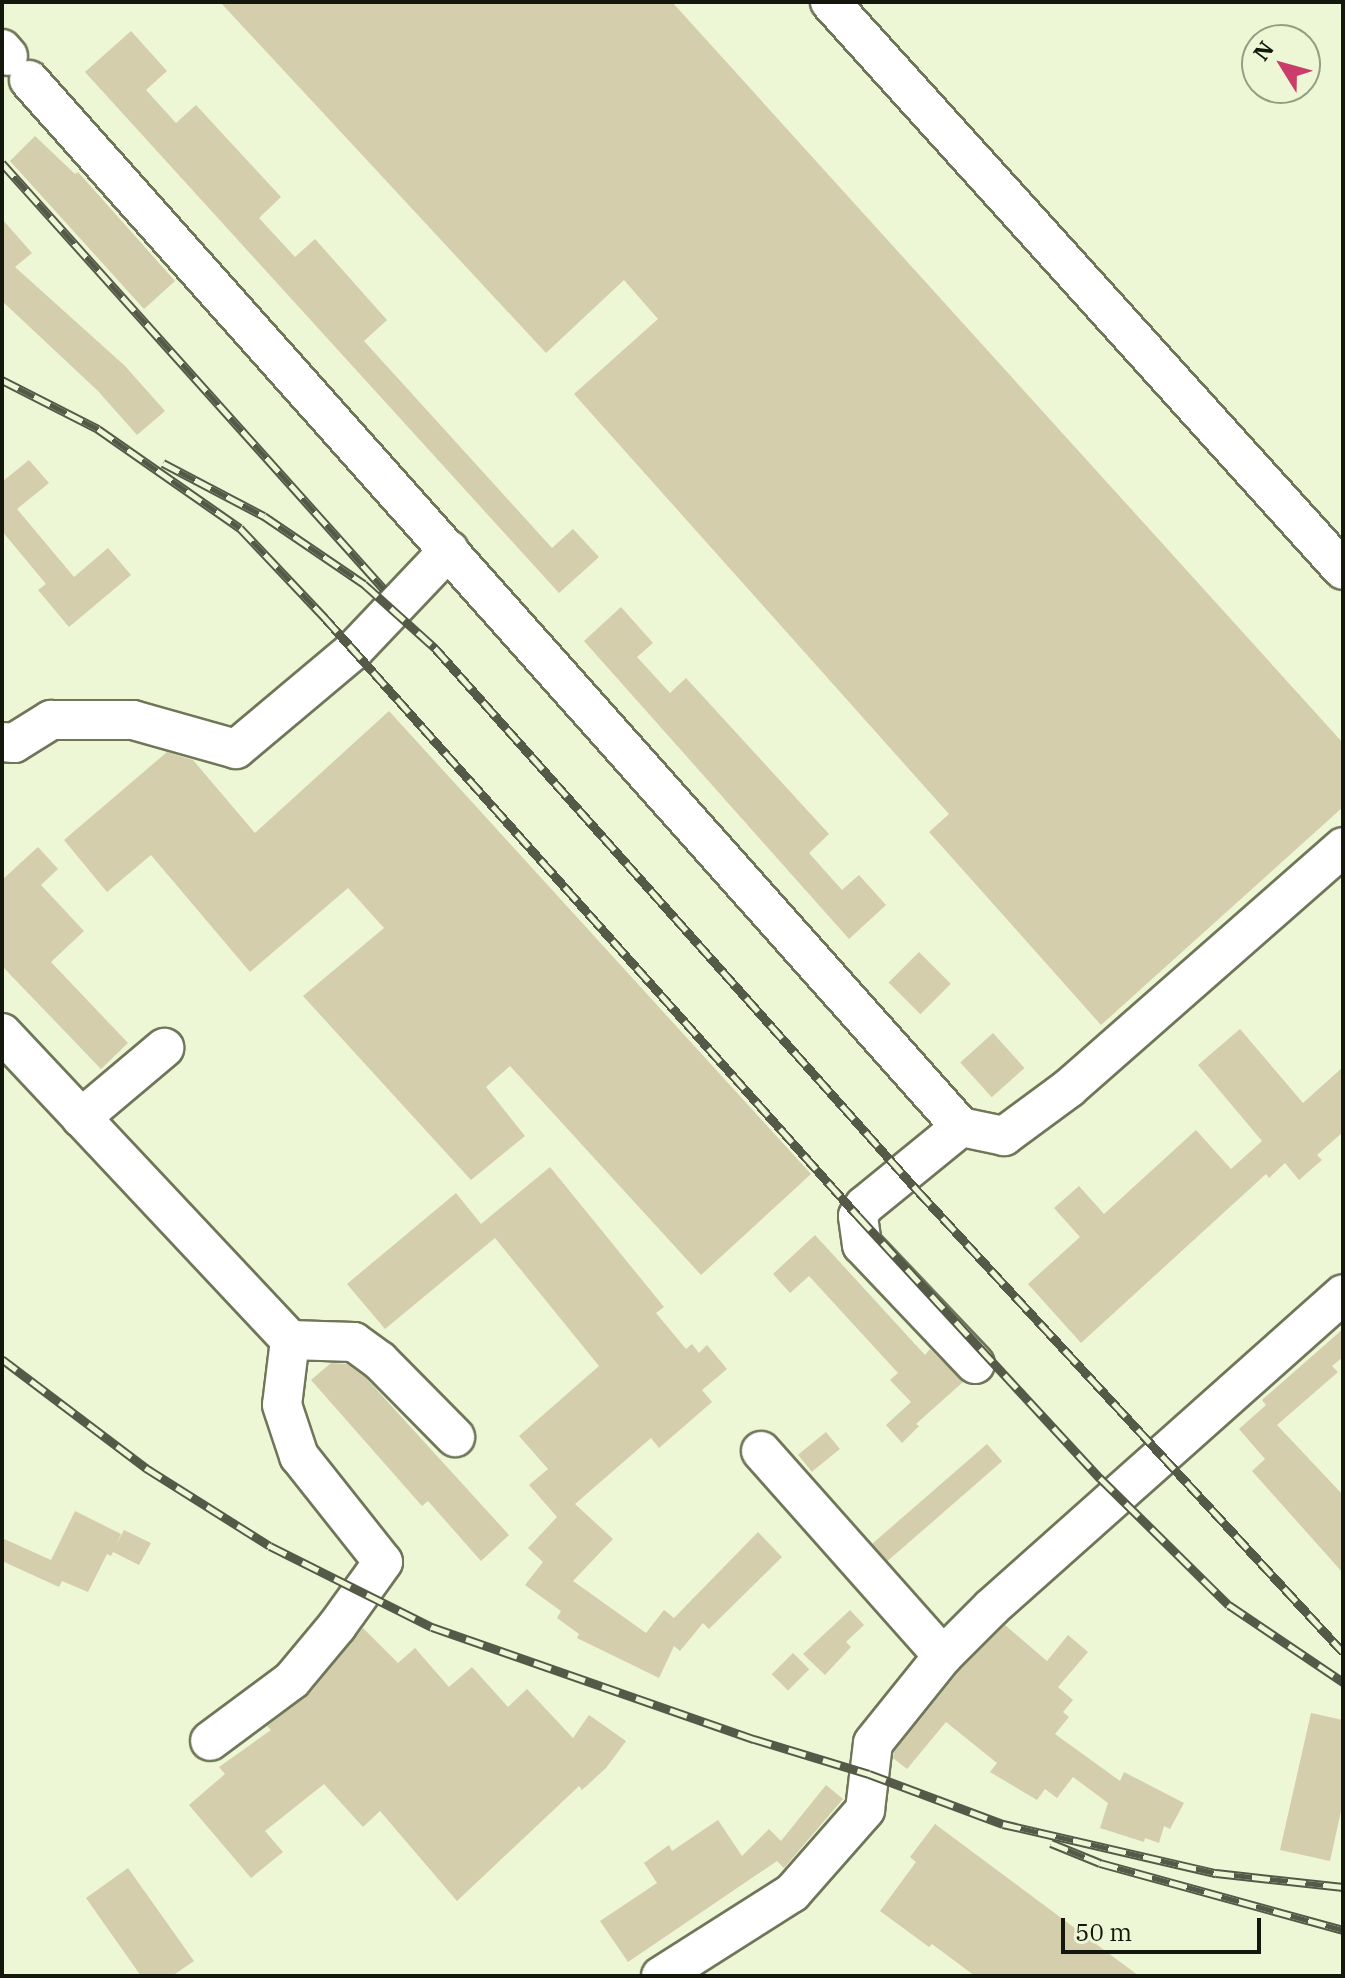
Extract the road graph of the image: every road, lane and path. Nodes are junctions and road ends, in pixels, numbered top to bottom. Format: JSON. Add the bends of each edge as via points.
{"nodes":[{"id":1,"x":830,"y":2,"type":"edge"},
{"id":2,"x":13,"y":62,"type":"edge"},
{"id":3,"x":449,"y":550,"type":"junction"},
{"id":4,"x":1343,"y":570,"type":"edge"},
{"id":5,"x":2,"y":742,"type":"edge"},
{"id":6,"x":1343,"y":847,"type":"edge"},
{"id":7,"x":2,"y":1033,"type":"edge"},
{"id":8,"x":164,"y":1048,"type":"dead end"},
{"id":9,"x":81,"y":1118,"type":"junction"},
{"id":10,"x":961,"y":1127,"type":"junction"},
{"id":11,"x":1343,"y":1294,"type":"edge"},
{"id":12,"x":290,"y":1340,"type":"junction"},
{"id":13,"x":975,"y":1364,"type":"dead end"},
{"id":14,"x":455,"y":1437,"type":"dead end"},
{"id":15,"x":761,"y":1451,"type":"dead end"},
{"id":16,"x":943,"y":1656,"type":"junction"},
{"id":17,"x":210,"y":1741,"type":"dead end"},
{"id":18,"x":661,"y":1976,"type":"edge"}],
"edges":[{"from":1,"to":4,"type":"street"},
{"from":2,"to":3,"type":"street"},
{"from":3,"to":5,"type":"street","via":[[354,650],[236,749],[133,720],[51,720],[14,743]]},
{"from":3,"to":10,"type":"street"},
{"from":6,"to":10,"type":"street","via":[[1069,1088],[1004,1136]]},
{"from":7,"to":9,"type":"street"},
{"from":8,"to":9,"type":"street"},
{"from":9,"to":12,"type":"street"},
{"from":10,"to":13,"type":"street","via":[[858,1216],[862,1245]]},
{"from":11,"to":16,"type":"street"},
{"from":12,"to":14,"type":"street","via":[[354,1342]]},
{"from":12,"to":17,"type":"street","via":[[282,1405],[299,1456],[383,1562],[292,1680]]},
{"from":15,"to":16,"type":"street"},
{"from":16,"to":18,"type":"street","via":[[873,1743],[865,1810],[792,1893]]}]}
